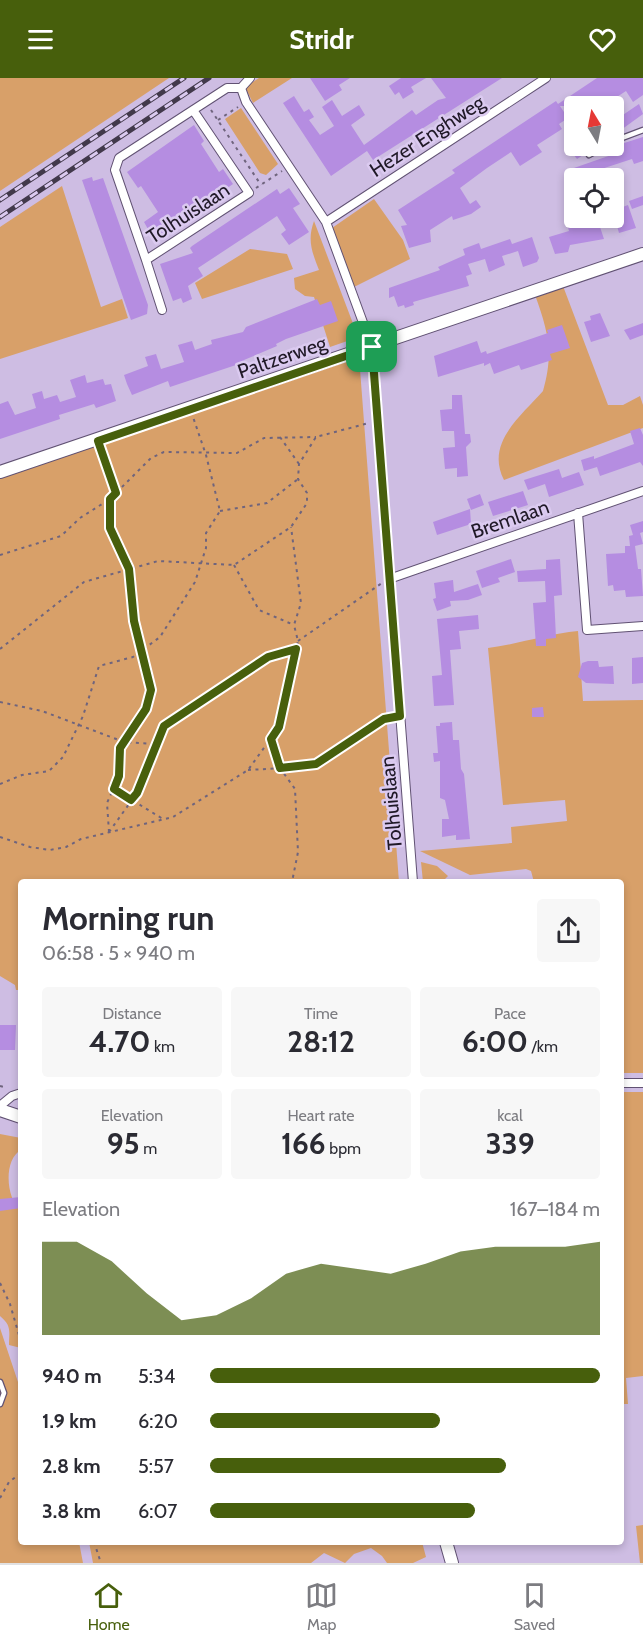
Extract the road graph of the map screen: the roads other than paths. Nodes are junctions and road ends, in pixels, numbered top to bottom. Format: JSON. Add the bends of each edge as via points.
{"nodes":[{"id":1,"x":250,"y":78,"type":"edge"},
{"id":2,"x":546,"y":78,"type":"edge"},
{"id":3,"x":241,"y":88,"type":"junction"},
{"id":4,"x":193,"y":110,"type":"junction"},
{"id":5,"x":643,"y":130,"type":"edge"},
{"id":6,"x":624,"y":137,"type":"edge"},
{"id":7,"x":326,"y":222,"type":"junction"},
{"id":8,"x":643,"y":254,"type":"edge"},
{"id":9,"x":146,"y":260,"type":"junction"},
{"id":10,"x":162,"y":310,"type":"dead end"},
{"id":11,"x":372,"y":347,"type":"junction"},
{"id":12,"x":0,"y":472,"type":"edge"},
{"id":13,"x":643,"y":491,"type":"edge"},
{"id":14,"x":578,"y":513,"type":"junction"},
{"id":15,"x":389,"y":579,"type":"junction"},
{"id":16,"x":643,"y":626,"type":"edge"},
{"id":17,"x":413,"y":879,"type":"edge"},
{"id":18,"x":624,"y":1083,"type":"edge"},
{"id":19,"x":643,"y":1083,"type":"edge"},
{"id":20,"x":18,"y":1094,"type":"edge"},
{"id":21,"x":0,"y":1108,"type":"edge"},
{"id":22,"x":18,"y":1116,"type":"edge"},
{"id":23,"x":0,"y":1382,"type":"edge"},
{"id":24,"x":0,"y":1404,"type":"edge"},
{"id":25,"x":447,"y":1545,"type":"edge"},
{"id":26,"x":452,"y":1563,"type":"edge"}],
"edges":[{"from":1,"to":3,"type":"street"},
{"from":2,"to":7,"type":"street","name":"Hezer Enghweg"},
{"from":3,"to":4,"type":"street","name":"Tolhuislaan","via":[[227,88]]},
{"from":3,"to":7,"type":"street","name":"Tolhuislaan","via":[[246,102]]},
{"from":4,"to":9,"type":"street","name":"Tolhuislaan","via":[[114,165]]},
{"from":4,"to":9,"type":"street","name":"Tolhuislaan","via":[[249,193]]},
{"from":5,"to":6,"type":"lane"},
{"from":7,"to":11,"type":"street","name":"Tolhuislaan"},
{"from":8,"to":11,"type":"street","name":"Paltzerweg"},
{"from":9,"to":10,"type":"street","name":"Tolhuislaan"},
{"from":11,"to":12,"type":"street","name":"Paltzerweg"},
{"from":11,"to":15,"type":"street","name":"Tolhuislaan"},
{"from":13,"to":14,"type":"street","name":"Bremlaan"},
{"from":14,"to":15,"type":"street","name":"Bremlaan"},
{"from":14,"to":16,"type":"street","via":[[587,630]]},
{"from":15,"to":17,"type":"street","name":"Tolhuislaan"},
{"from":18,"to":19,"type":"street"},
{"from":20,"to":21,"type":"street"},
{"from":21,"to":22,"type":"street"},
{"from":23,"to":24,"type":"lane","via":[[4,1393]]},
{"from":25,"to":26,"type":"street"}]}
